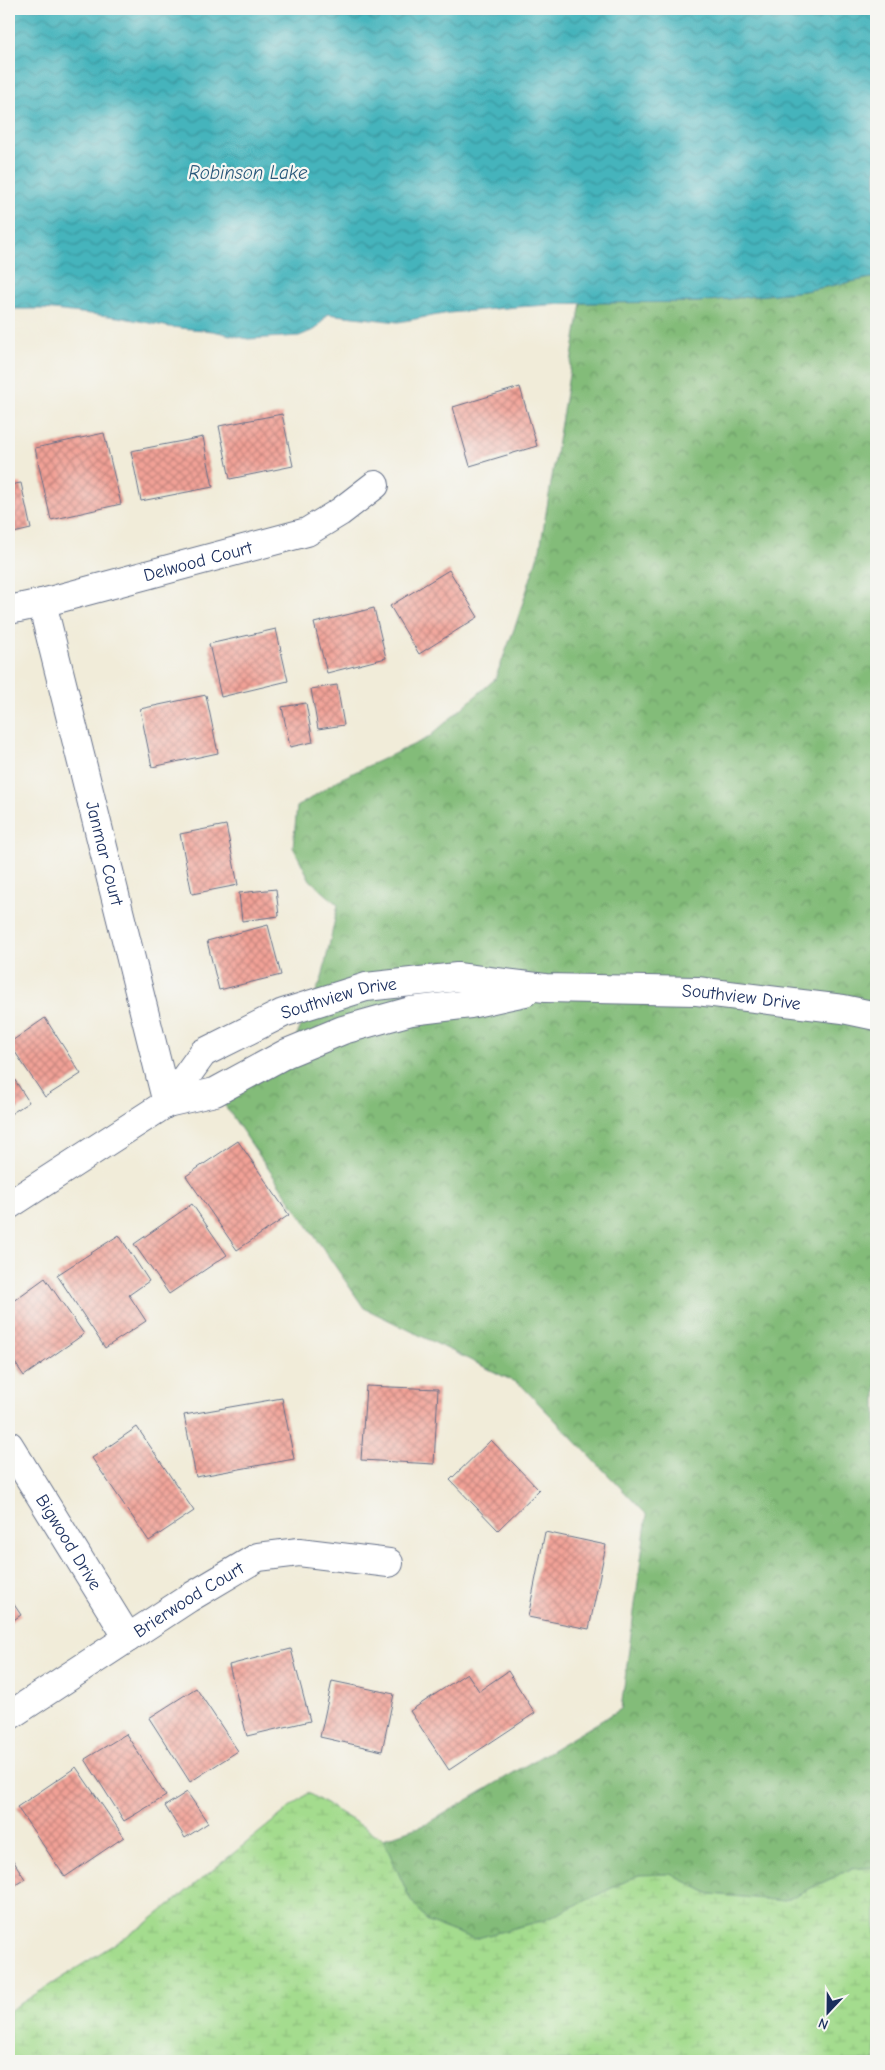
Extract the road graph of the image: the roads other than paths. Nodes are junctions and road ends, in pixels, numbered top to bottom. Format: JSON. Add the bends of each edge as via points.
{"nodes":[{"id":1,"x":375,"y":485,"type":"dead end"},
{"id":2,"x":42,"y":603,"type":"junction"},
{"id":3,"x":9,"y":610,"type":"edge"},
{"id":4,"x":545,"y":988,"type":"junction"},
{"id":5,"x":876,"y":1016,"type":"edge"},
{"id":6,"x":167,"y":1104,"type":"junction"},
{"id":7,"x":9,"y":1205,"type":"edge"},
{"id":8,"x":9,"y":1445,"type":"edge"},
{"id":9,"x":389,"y":1563,"type":"dead end"},
{"id":10,"x":128,"y":1638,"type":"junction"},
{"id":11,"x":9,"y":1716,"type":"edge"}],
"edges":[{"from":1,"to":2,"type":"street","name":"Delwood Court","via":[[307,532]]},
{"from":2,"to":3,"type":"street","name":"Delwood Court"},
{"from":2,"to":6,"type":"street","name":"Janmar Court"},
{"from":4,"to":5,"type":"street","name":"Southview Drive","via":[[697,991]]},
{"from":4,"to":6,"type":"street","name":"Southview Drive","via":[[470,1004],[411,1011],[343,1030],[287,1053],[215,1092]]},
{"from":4,"to":6,"type":"street","name":"Southview Drive","via":[[457,977],[366,987],[283,1013],[203,1052]]},
{"from":6,"to":7,"type":"street","name":"Southview Drive"},
{"from":8,"to":10,"type":"street","name":"Bigwood Drive"},
{"from":9,"to":10,"type":"street","name":"Brierwood Court","via":[[299,1552],[258,1557],[229,1572]]},
{"from":10,"to":11,"type":"street","name":"Brierwood Court"}]}
